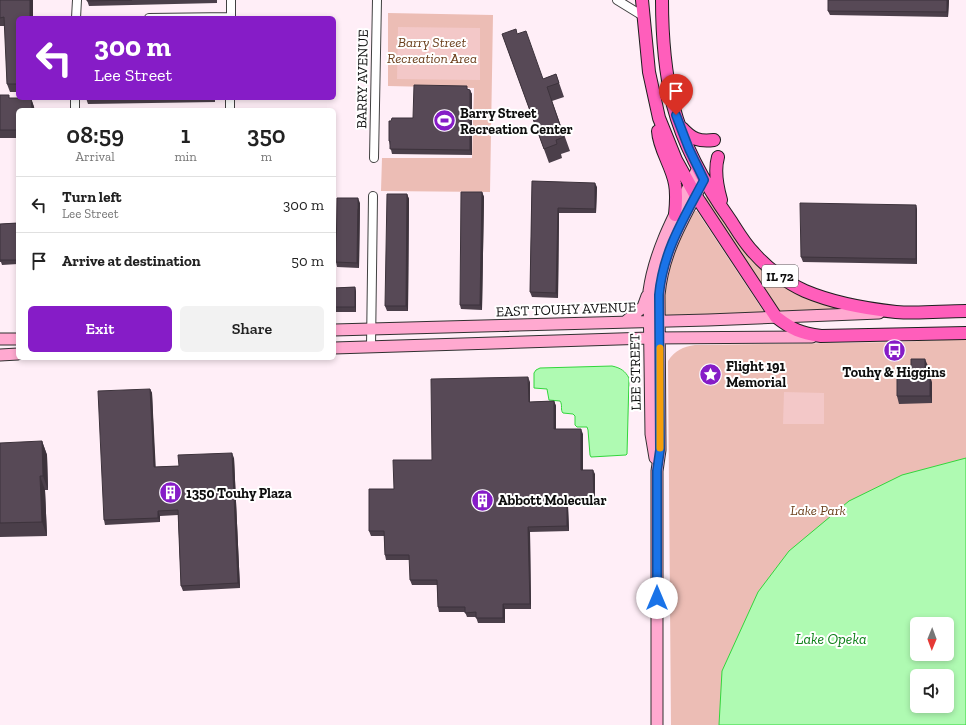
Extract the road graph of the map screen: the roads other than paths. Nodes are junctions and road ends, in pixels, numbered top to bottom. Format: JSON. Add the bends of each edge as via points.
{"nodes":[{"id":1,"x":77,"y":0,"type":"edge"},
{"id":2,"x":231,"y":0,"type":"edge"},
{"id":3,"x":377,"y":0,"type":"edge"},
{"id":4,"x":617,"y":0,"type":"edge"},
{"id":5,"x":642,"y":0,"type":"edge"},
{"id":6,"x":662,"y":0,"type":"edge"},
{"id":7,"x":76,"y":16,"type":"edge"},
{"id":8,"x":231,"y":16,"type":"edge"},
{"id":9,"x":643,"y":16,"type":"junction"},
{"id":10,"x":659,"y":118,"type":"junction"},
{"id":11,"x":679,"y":124,"type":"junction"},
{"id":12,"x":714,"y":140,"type":"dead end"},
{"id":13,"x":718,"y":156,"type":"dead end"},
{"id":14,"x":374,"y":158,"type":"dead end"},
{"id":15,"x":698,"y":168,"type":"junction"},
{"id":16,"x":704,"y":180,"type":"junction"},
{"id":17,"x":690,"y":184,"type":"junction"},
{"id":18,"x":373,"y":196,"type":"dead end"},
{"id":19,"x":696,"y":196,"type":"junction"},
{"id":20,"x":724,"y":211,"type":"junction"},
{"id":21,"x":675,"y":215,"type":"junction"},
{"id":22,"x":649,"y":291,"type":"junction"},
{"id":23,"x":966,"y":311,"type":"edge"},
{"id":24,"x":897,"y":312,"type":"junction"},
{"id":25,"x":776,"y":317,"type":"junction"},
{"id":26,"x":625,"y":322,"type":"junction"},
{"id":27,"x":655,"y":322,"type":"junction"},
{"id":28,"x":336,"y":330,"type":"edge"},
{"id":29,"x":371,"y":330,"type":"junction"},
{"id":30,"x":966,"y":333,"type":"edge"},
{"id":31,"x":821,"y":336,"type":"junction"},
{"id":32,"x":655,"y":338,"type":"junction"},
{"id":33,"x":0,"y":339,"type":"edge"},
{"id":34,"x":16,"y":339,"type":"edge"},
{"id":35,"x":371,"y":347,"type":"junction"},
{"id":36,"x":336,"y":348,"type":"edge"},
{"id":37,"x":16,"y":354,"type":"edge"},
{"id":38,"x":0,"y":355,"type":"edge"},
{"id":39,"x":657,"y":725,"type":"edge"}],
"edges":[{"from":1,"to":7,"type":"street"},
{"from":2,"to":8,"type":"street"},
{"from":3,"to":14,"type":"street","name":"BARRY AVENUE"},
{"from":4,"to":9,"type":"street"},
{"from":5,"to":9,"type":"main road","number":"IL 72"},
{"from":6,"to":11,"type":"main road","number":"IL 72","via":[[667,66],[673,105]]},
{"from":9,"to":10,"type":"main road","number":"IL 72","via":[[649,72]]},
{"from":10,"to":17,"type":"main road","number":"IL 72","via":[[676,160]]},
{"from":10,"to":21,"type":"main road","via":[[657,133],[675,184]]},
{"from":11,"to":12,"type":"main road","via":[[695,139]]},
{"from":11,"to":15,"type":"main road","number":"IL 72"},
{"from":13,"to":20,"type":"main road","via":[[717,186]]},
{"from":15,"to":16,"type":"main road","number":"IL 72"},
{"from":15,"to":17,"type":"main road","name":"LEE STREET"},
{"from":16,"to":19,"type":"main road","name":"LEE STREET"},
{"from":16,"to":20,"type":"main road","number":"IL 72"},
{"from":17,"to":19,"type":"main road","number":"IL 72"},
{"from":17,"to":21,"type":"main road","name":"LEE STREET"},
{"from":18,"to":29,"type":"street"},
{"from":19,"to":25,"type":"main road","number":"IL 72"},
{"from":19,"to":27,"type":"main road","name":"LEE STREET","via":[[668,250]]},
{"from":20,"to":24,"type":"main road","number":"IL 72","via":[[754,254],[791,283],[818,296]]},
{"from":21,"to":22,"type":"main road","name":"LEE STREET","via":[[657,257]]},
{"from":22,"to":26,"type":"main road","via":[[643,307]]},
{"from":22,"to":27,"type":"main road","name":"LEE STREET"},
{"from":23,"to":24,"type":"main road","name":"EAST TOUHY AVENUE"},
{"from":24,"to":25,"type":"main road","name":"EAST TOUHY AVENUE"},
{"from":25,"to":27,"type":"main road","name":"EAST TOUHY AVENUE"},
{"from":25,"to":31,"type":"main road","number":"IL 72","via":[[801,333]]},
{"from":26,"to":27,"type":"main road","name":"EAST TOUHY AVENUE"},
{"from":26,"to":29,"type":"main road","name":"EAST TOUHY AVENUE"},
{"from":27,"to":32,"type":"main road","name":"LEE STREET"},
{"from":28,"to":29,"type":"main road","name":"EAST TOUHY AVENUE"},
{"from":29,"to":35,"type":"street"},
{"from":30,"to":31,"type":"main road","number":"IL 72"},
{"from":31,"to":32,"type":"main road"},
{"from":32,"to":35,"type":"main road"},
{"from":32,"to":39,"type":"main road","name":"LEE STREET","via":[[651,434],[657,471]]},
{"from":33,"to":34,"type":"main road"},
{"from":35,"to":36,"type":"main road"},
{"from":37,"to":38,"type":"main road"}]}
